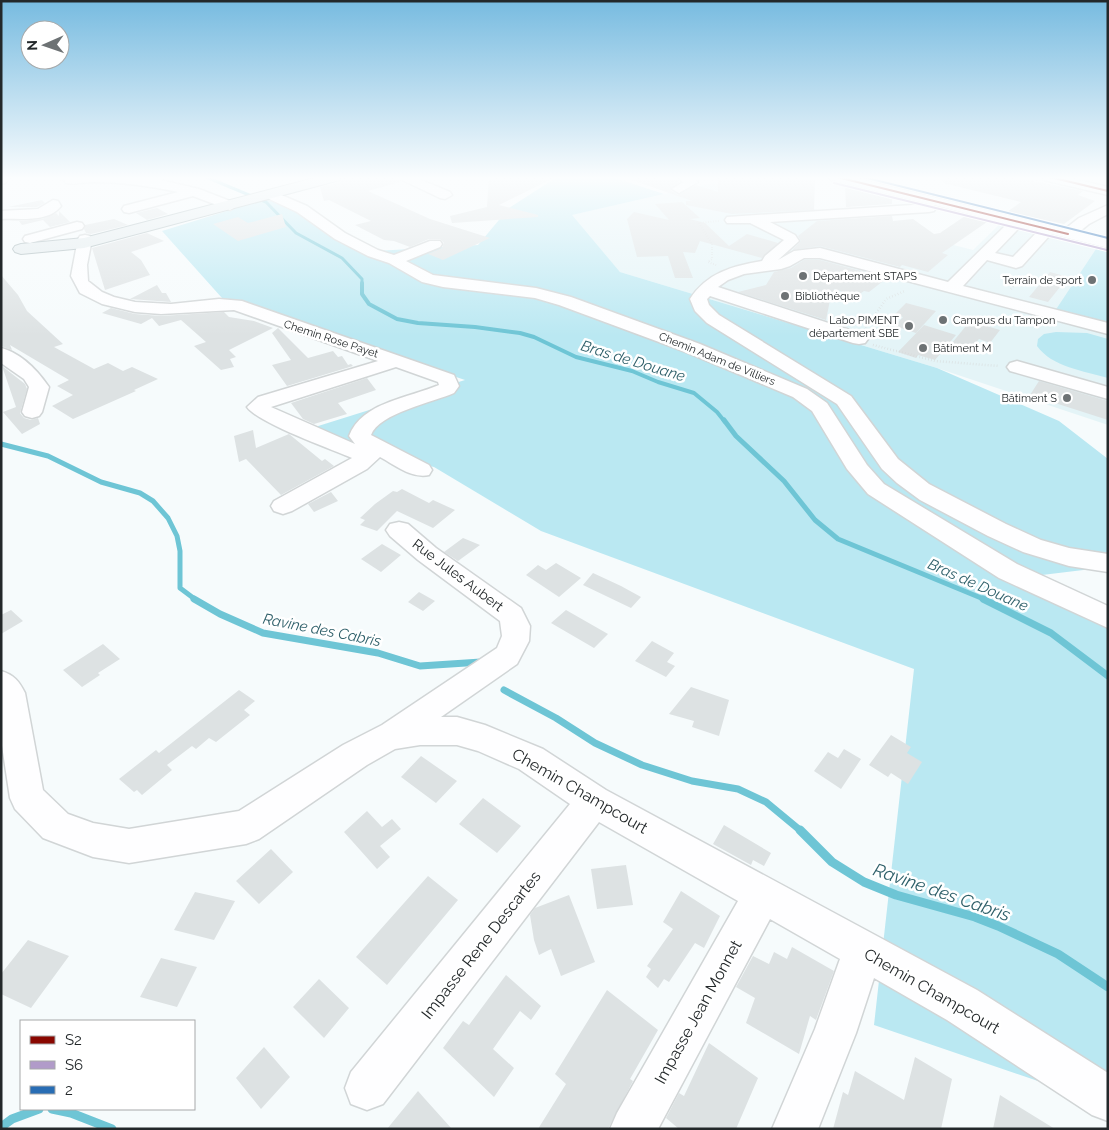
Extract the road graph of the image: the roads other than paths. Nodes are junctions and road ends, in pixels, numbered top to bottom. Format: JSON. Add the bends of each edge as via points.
{"nodes":[{"id":1,"x":119,"y":230,"type":"edge"},
{"id":2,"x":331,"y":230,"type":"edge"},
{"id":3,"x":774,"y":230,"type":"edge"},
{"id":4,"x":1009,"y":230,"type":"edge"},
{"id":5,"x":1048,"y":230,"type":"joint"},
{"id":6,"x":1073,"y":230,"type":"edge"},
{"id":7,"x":1068,"y":234,"type":"junction"},
{"id":8,"x":86,"y":237,"type":"junction"},
{"id":9,"x":19,"y":243,"type":"dead end"},
{"id":10,"x":435,"y":244,"type":"dead end"},
{"id":11,"x":1108,"y":244,"type":"edge"},
{"id":12,"x":401,"y":254,"type":"junction"},
{"id":13,"x":984,"y":255,"type":"junction"},
{"id":14,"x":424,"y":260,"type":"dead end"},
{"id":15,"x":773,"y":264,"type":"junction"},
{"id":16,"x":951,"y":288,"type":"junction"},
{"id":17,"x":706,"y":289,"type":"junction"},
{"id":18,"x":1108,"y":329,"type":"edge"},
{"id":19,"x":859,"y":339,"type":"road end"},
{"id":20,"x":1,"y":354,"type":"edge"},
{"id":21,"x":397,"y":360,"type":"junction"},
{"id":22,"x":1017,"y":367,"type":"road end"},
{"id":23,"x":1108,"y":393,"type":"edge"},
{"id":24,"x":32,"y":412,"type":"dead end"},
{"id":25,"x":373,"y":452,"type":"junction"},
{"id":26,"x":421,"y":470,"type":"dead end"},
{"id":27,"x":283,"y":506,"type":"dead end"},
{"id":28,"x":399,"y":530,"type":"dead end"},
{"id":29,"x":1108,"y":563,"type":"edge"},
{"id":30,"x":1108,"y":618,"type":"edge"},
{"id":31,"x":1,"y":683,"type":"edge"},
{"id":32,"x":390,"y":736,"type":"junction"},
{"id":33,"x":594,"y":801,"type":"junction"},
{"id":34,"x":763,"y":894,"type":"junction"},
{"id":35,"x":863,"y":952,"type":"junction"},
{"id":36,"x":367,"y":1088,"type":"dead end"},
{"id":37,"x":1108,"y":1099,"type":"edge"},
{"id":38,"x":632,"y":1129,"type":"edge"},
{"id":39,"x":795,"y":1129,"type":"edge"}],
"edges":[{"from":1,"to":8,"type":"main road"},
{"from":2,"to":12,"type":"street","name":"Chemin Adam de Villiers","via":[[365,249]]},
{"from":3,"to":15,"type":"street","via":[[792,241],[770,259]]},
{"from":4,"to":13,"type":"street"},
{"from":5,"to":7,"type":"street"},
{"from":5,"to":13,"type":"street","via":[[1016,263]]},
{"from":6,"to":7,"type":"street"},
{"from":7,"to":11,"type":"street"},
{"from":8,"to":9,"type":"main road"},
{"from":8,"to":21,"type":"street","name":"Chemin Rose Payet","via":[[79,279],[91,293],[101,298],[125,305],[171,309],[236,305]]},
{"from":10,"to":12,"type":"street"},
{"from":12,"to":14,"type":"street"},
{"from":12,"to":30,"type":"street","name":"Chemin Adam de Villiers","via":[[421,276],[435,281],[536,293],[565,301],[693,348],[800,393],[820,407],[858,469],[876,489],[1008,571]]},
{"from":13,"to":16,"type":"street"},
{"from":15,"to":16,"type":"street","via":[[782,264],[803,253],[820,254]]},
{"from":15,"to":17,"type":"lane","via":[[730,272],[715,279]]},
{"from":16,"to":18,"type":"street"},
{"from":17,"to":19,"type":"street"},
{"from":17,"to":29,"type":"lane","via":[[698,299],[705,312],[844,400],[886,459],[921,490],[1007,536],[1037,548],[1071,558]]},
{"from":20,"to":24,"type":"street","via":[[32,375],[39,387]]},
{"from":21,"to":25,"type":"street","name":"Chemin Rose Payet","via":[[443,376],[449,386],[442,392],[406,402],[366,425],[360,436]]},
{"from":21,"to":25,"type":"street","via":[[265,401],[258,407],[271,416]]},
{"from":22,"to":23,"type":"street"},
{"from":25,"to":26,"type":"street","name":"Chemin Rose Payet"},
{"from":25,"to":27,"type":"street","via":[[359,464]]},
{"from":28,"to":32,"type":"street","name":"Rue Jules Aubert","via":[[511,615],[517,636],[507,656]]},
{"from":31,"to":32,"type":"street","name":"Chemin Champcourt","via":[[10,693],[27,798],[56,826],[93,840],[129,846],[246,827],[355,755]]},
{"from":32,"to":33,"type":"street","name":"Chemin Champcourt","via":[[420,731],[457,731],[485,739],[531,759]]},
{"from":33,"to":34,"type":"street","name":"Chemin Champcourt"},
{"from":33,"to":36,"type":"street","name":"Impasse Rene Descartes"},
{"from":34,"to":35,"type":"street","name":"Chemin Champcourt"},
{"from":34,"to":38,"type":"street","name":"Impasse Jean Monnet"},
{"from":35,"to":37,"type":"street","name":"Chemin Champcourt","via":[[962,1005]]},
{"from":35,"to":39,"type":"street","via":[[835,1033]]}]}
